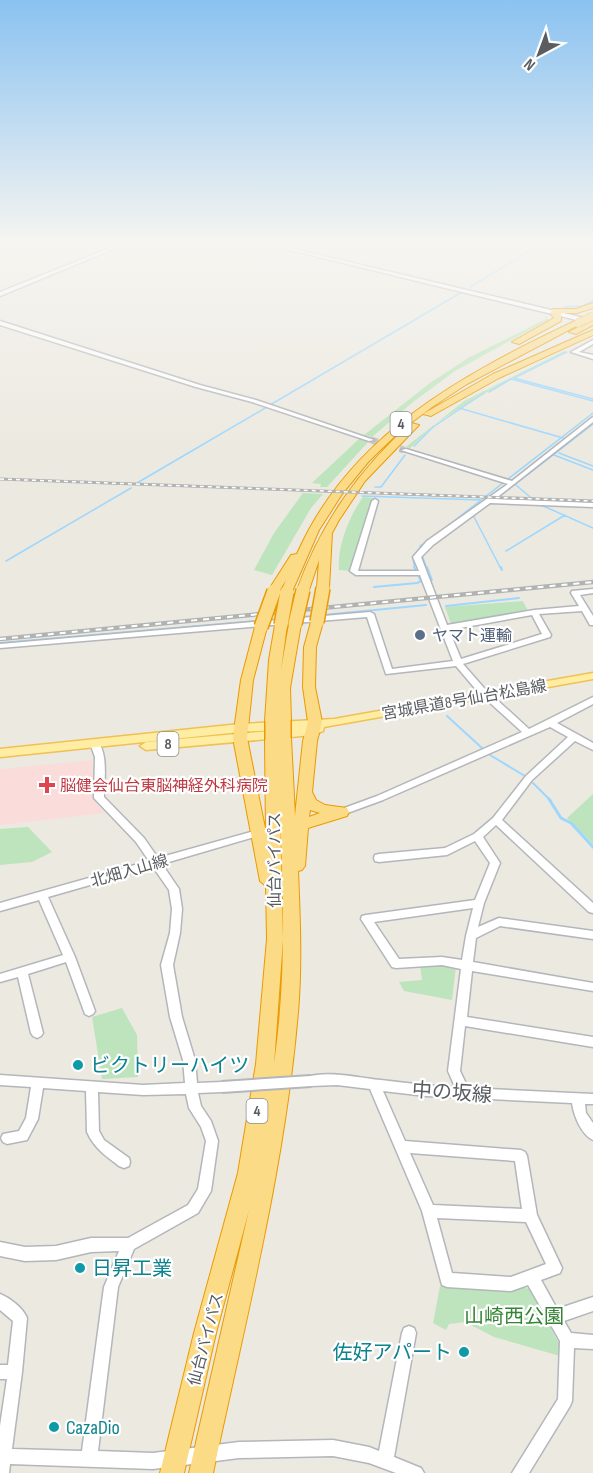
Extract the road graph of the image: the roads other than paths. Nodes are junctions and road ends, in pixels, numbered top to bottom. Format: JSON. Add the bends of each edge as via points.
{"nodes":[{"id":1,"x":555,"y":312,"type":"junction"},
{"id":2,"x":561,"y":312,"type":"edge"},
{"id":3,"x":591,"y":322,"type":"edge"},
{"id":4,"x":0,"y":323,"type":"edge"},
{"id":5,"x":549,"y":325,"type":"junction"},
{"id":6,"x":593,"y":342,"type":"edge"},
{"id":7,"x":593,"y":357,"type":"edge"},
{"id":8,"x":417,"y":411,"type":"junction"},
{"id":9,"x":428,"y":414,"type":"junction"},
{"id":10,"x":593,"y":419,"type":"edge"},
{"id":11,"x":371,"y":440,"type":"tunnel mouth"},
{"id":12,"x":405,"y":450,"type":"tunnel mouth"},
{"id":13,"x":513,"y":483,"type":"junction"},
{"id":14,"x":375,"y":501,"type":"dead end"},
{"id":15,"x":490,"y":501,"type":"junction"},
{"id":16,"x":593,"y":505,"type":"edge"},
{"id":17,"x":314,"y":530,"type":"junction"},
{"id":18,"x":327,"y":532,"type":"junction"},
{"id":19,"x":418,"y":573,"type":"junction"},
{"id":20,"x":593,"y":591,"type":"edge"},
{"id":21,"x":585,"y":608,"type":"junction"},
{"id":22,"x":534,"y":612,"type":"junction"},
{"id":23,"x":593,"y":623,"type":"edge"},
{"id":24,"x":444,"y":628,"type":"junction"},
{"id":25,"x":0,"y":646,"type":"edge"},
{"id":26,"x":458,"y":663,"type":"junction"},
{"id":27,"x":593,"y":676,"type":"edge"},
{"id":28,"x":488,"y":696,"type":"junction"},
{"id":29,"x":593,"y":700,"type":"edge"},
{"id":30,"x":550,"y":723,"type":"junction"},
{"id":31,"x":314,"y":727,"type":"junction"},
{"id":32,"x":278,"y":730,"type":"junction"},
{"id":33,"x":240,"y":733,"type":"junction"},
{"id":34,"x":528,"y":733,"type":"junction"},
{"id":35,"x":574,"y":737,"type":"junction"},
{"id":36,"x":95,"y":747,"type":"junction"},
{"id":37,"x":593,"y":747,"type":"edge"},
{"id":38,"x":0,"y":753,"type":"edge"},
{"id":39,"x":0,"y":760,"type":"edge"},
{"id":40,"x":305,"y":793,"type":"junction"},
{"id":41,"x":342,"y":812,"type":"junction"},
{"id":42,"x":496,"y":820,"type":"junction"},
{"id":43,"x":300,"y":825,"type":"junction"},
{"id":44,"x":258,"y":833,"type":"junction"},
{"id":45,"x":477,"y":836,"type":"junction"},
{"id":46,"x":379,"y":858,"type":"dead end"},
{"id":47,"x":155,"y":862,"type":"junction"},
{"id":48,"x":42,"y":896,"type":"junction"},
{"id":49,"x":479,"y":903,"type":"junction"},
{"id":50,"x":0,"y":907,"type":"edge"},
{"id":51,"x":283,"y":907,"type":"junction"},
{"id":52,"x":593,"y":909,"type":"edge"},
{"id":53,"x":593,"y":935,"type":"edge"},
{"id":54,"x":471,"y":936,"type":"junction"},
{"id":55,"x":70,"y":957,"type":"junction"},
{"id":56,"x":468,"y":965,"type":"junction"},
{"id":57,"x":22,"y":972,"type":"junction"},
{"id":58,"x":0,"y":978,"type":"edge"},
{"id":59,"x":593,"y":987,"type":"edge"},
{"id":60,"x":89,"y":1011,"type":"dead end"},
{"id":61,"x":461,"y":1021,"type":"junction"},
{"id":62,"x":37,"y":1033,"type":"dead end"},
{"id":63,"x":593,"y":1042,"type":"edge"},
{"id":64,"x":0,"y":1080,"type":"edge"},
{"id":65,"x":38,"y":1083,"type":"junction"},
{"id":66,"x":374,"y":1085,"type":"junction"},
{"id":67,"x":92,"y":1086,"type":"junction"},
{"id":68,"x":191,"y":1089,"type":"junction"},
{"id":69,"x":464,"y":1093,"type":"junction"},
{"id":70,"x":578,"y":1099,"type":"junction"},
{"id":71,"x":593,"y":1099,"type":"edge"},
{"id":72,"x":593,"y":1134,"type":"edge"},
{"id":73,"x":7,"y":1138,"type":"dead end"},
{"id":74,"x":403,"y":1148,"type":"junction"},
{"id":75,"x":124,"y":1161,"type":"dead end"},
{"id":76,"x":429,"y":1211,"type":"junction"},
{"id":77,"x":530,"y":1216,"type":"junction"},
{"id":78,"x":129,"y":1244,"type":"junction"},
{"id":79,"x":0,"y":1249,"type":"edge"},
{"id":80,"x":532,"y":1278,"type":"junction"},
{"id":81,"x":0,"y":1301,"type":"edge"},
{"id":82,"x":593,"y":1304,"type":"edge"},
{"id":83,"x":554,"y":1317,"type":"junction"},
{"id":84,"x":409,"y":1333,"type":"dead end"},
{"id":85,"x":567,"y":1340,"type":"junction"},
{"id":86,"x":593,"y":1342,"type":"edge"},
{"id":87,"x":8,"y":1372,"type":"edge"},
{"id":88,"x":206,"y":1453,"type":"junction"},
{"id":89,"x":2,"y":1456,"type":"edge"},
{"id":90,"x":88,"y":1460,"type":"junction"},
{"id":91,"x":385,"y":1461,"type":"junction"},
{"id":92,"x":174,"y":1465,"type":"edge"},
{"id":93,"x":1,"y":1473,"type":"edge"},
{"id":94,"x":201,"y":1473,"type":"edge"},
{"id":95,"x":416,"y":1473,"type":"edge"},
{"id":96,"x":520,"y":1473,"type":"edge"}],
"edges":[{"from":1,"to":2,"type":"highway"},
{"from":1,"to":3,"type":"street"},
{"from":1,"to":5,"type":"highway","via":[[560,317]]},
{"from":3,"to":5,"type":"highway"},
{"from":3,"to":8,"type":"highway","name":"仙台バイパス","number":"4","via":[[487,367]]},
{"from":3,"to":9,"type":"highway","name":"仙台バイパス","number":"4","via":[[496,369]]},
{"from":3,"to":9,"type":"highway","via":[[578,340],[496,376]]},
{"from":4,"to":11,"type":"street"},
{"from":5,"to":8,"type":"highway","via":[[479,362],[432,394]]},
{"from":6,"to":7,"type":"street","via":[[574,352]]},
{"from":8,"to":17,"type":"highway","name":"仙台バイパス","number":"4","via":[[375,447]]},
{"from":9,"to":18,"type":"highway","name":"仙台バイパス","number":"4","via":[[370,467]]},
{"from":10,"to":13,"type":"street"},
{"from":12,"to":13,"type":"street"},
{"from":13,"to":15,"type":"street"},
{"from":14,"to":19,"type":"street","via":[[354,571]]},
{"from":15,"to":16,"type":"street"},
{"from":15,"to":19,"type":"street","via":[[418,553]]},
{"from":17,"to":32,"type":"highway","name":"仙台バイパス","number":"4","bridge":true,"via":[[287,592],[280,625],[275,660]]},
{"from":17,"to":33,"type":"highway","bridge":true,"via":[[274,591],[247,680]]},
{"from":18,"to":31,"type":"highway","bridge":true,"via":[[323,588],[310,647]]},
{"from":18,"to":32,"type":"highway","name":"仙台バイパス","number":"4","bridge":true,"via":[[303,590]]},
{"from":19,"to":24,"type":"street"},
{"from":20,"to":21,"type":"street","via":[[575,593]]},
{"from":21,"to":22,"type":"street"},
{"from":21,"to":23,"type":"street"},
{"from":22,"to":24,"type":"street"},
{"from":22,"to":26,"type":"street","via":[[547,635]]},
{"from":24,"to":26,"type":"street"},
{"from":25,"to":26,"type":"street","via":[[370,614],[389,672]]},
{"from":26,"to":28,"type":"street"},
{"from":27,"to":28,"type":"main road","name":"宮城県道8号仙台松島線","number":"8"},
{"from":28,"to":31,"type":"main road","name":"宮城県道8号仙台松島線","number":"8"},
{"from":28,"to":34,"type":"street"},
{"from":29,"to":30,"type":"street"},
{"from":30,"to":34,"type":"street"},
{"from":30,"to":35,"type":"street"},
{"from":31,"to":33,"type":"main road","name":"宮城県道8号仙台松島線","number":"8"},
{"from":31,"to":40,"type":"highway"},
{"from":32,"to":51,"type":"highway","name":"仙台バイパス","number":"4"},
{"from":33,"to":36,"type":"main road","name":"宮城県道8号仙台松島線","number":"8"},
{"from":33,"to":44,"type":"highway"},
{"from":34,"to":41,"type":"street"},
{"from":35,"to":37,"type":"street"},
{"from":35,"to":42,"type":"street","via":[[529,778]]},
{"from":36,"to":38,"type":"main road","name":"宮城県道8号仙台松島線","number":"8"},
{"from":36,"to":39,"type":"main road","name":"宮城県道8号仙台松島線","number":"8"},
{"from":36,"to":47,"type":"street","via":[[100,757],[99,798],[140,840]]},
{"from":40,"to":41,"type":"highway","via":[[316,809]]},
{"from":40,"to":43,"type":"highway"},
{"from":41,"to":43,"type":"highway"},
{"from":42,"to":45,"type":"street"},
{"from":42,"to":52,"type":"street"},
{"from":43,"to":51,"type":"highway"},
{"from":44,"to":47,"type":"street","name":"北畑入山線"},
{"from":44,"to":51,"type":"highway"},
{"from":45,"to":46,"type":"street","via":[[447,851]]},
{"from":45,"to":49,"type":"street","via":[[495,863]]},
{"from":47,"to":48,"type":"street","name":"北畑入山線"},
{"from":47,"to":68,"type":"street","via":[[174,889],[175,933],[167,965],[189,1060]]},
{"from":48,"to":50,"type":"street","name":"北畑入山線"},
{"from":48,"to":55,"type":"street"},
{"from":49,"to":54,"type":"street"},
{"from":49,"to":56,"type":"street","via":[[366,919],[396,964],[442,961]]},
{"from":51,"to":88,"type":"highway","name":"仙台バイパス","number":"4","via":[[290,1011],[278,1100]]},
{"from":51,"to":92,"type":"highway","name":"仙台バイパス","number":"4","via":[[248,1173]]},
{"from":53,"to":54,"type":"street","via":[[499,921]]},
{"from":54,"to":56,"type":"street"},
{"from":55,"to":57,"type":"street"},
{"from":55,"to":60,"type":"street"},
{"from":56,"to":59,"type":"street"},
{"from":56,"to":61,"type":"street"},
{"from":57,"to":58,"type":"street"},
{"from":57,"to":62,"type":"street"},
{"from":61,"to":63,"type":"street"},
{"from":61,"to":69,"type":"street","via":[[454,1071]]},
{"from":64,"to":65,"type":"street"},
{"from":65,"to":67,"type":"street"},
{"from":65,"to":73,"type":"street","via":[[32,1119],[23,1137]]},
{"from":66,"to":68,"type":"street","name":"中の坂線","bridge":true,"via":[[337,1080]]},
{"from":66,"to":69,"type":"street","name":"中の坂線"},
{"from":66,"to":74,"type":"street"},
{"from":67,"to":68,"type":"street"},
{"from":67,"to":75,"type":"street","via":[[93,1132],[96,1139]]},
{"from":68,"to":78,"type":"street","via":[[195,1108],[212,1141],[204,1191],[193,1209]]},
{"from":69,"to":70,"type":"street","name":"中の坂線"},
{"from":70,"to":71,"type":"street","name":"中の坂線"},
{"from":70,"to":72,"type":"street","via":[[580,1114]]},
{"from":74,"to":76,"type":"street"},
{"from":74,"to":77,"type":"street","via":[[521,1156]]},
{"from":76,"to":77,"type":"street"},
{"from":76,"to":80,"type":"street","via":[[447,1280],[511,1284]]},
{"from":77,"to":80,"type":"street","via":[[555,1268]]},
{"from":78,"to":79,"type":"street","via":[[91,1245],[56,1253],[26,1254]]},
{"from":78,"to":90,"type":"street","via":[[111,1287]]},
{"from":80,"to":83,"type":"street"},
{"from":81,"to":87,"type":"street","via":[[20,1318]]},
{"from":82,"to":83,"type":"street"},
{"from":83,"to":85,"type":"street"},
{"from":84,"to":91,"type":"street"},
{"from":85,"to":86,"type":"street"},
{"from":85,"to":96,"type":"street","via":[[565,1401]]},
{"from":87,"to":89,"type":"street"},
{"from":88,"to":91,"type":"street","via":[[333,1448]]},
{"from":88,"to":92,"type":"street"},
{"from":88,"to":94,"type":"highway","name":"仙台バイパス","number":"4"},
{"from":89,"to":90,"type":"street"},
{"from":89,"to":93,"type":"street"},
{"from":90,"to":92,"type":"street"},
{"from":91,"to":95,"type":"street"}]}
